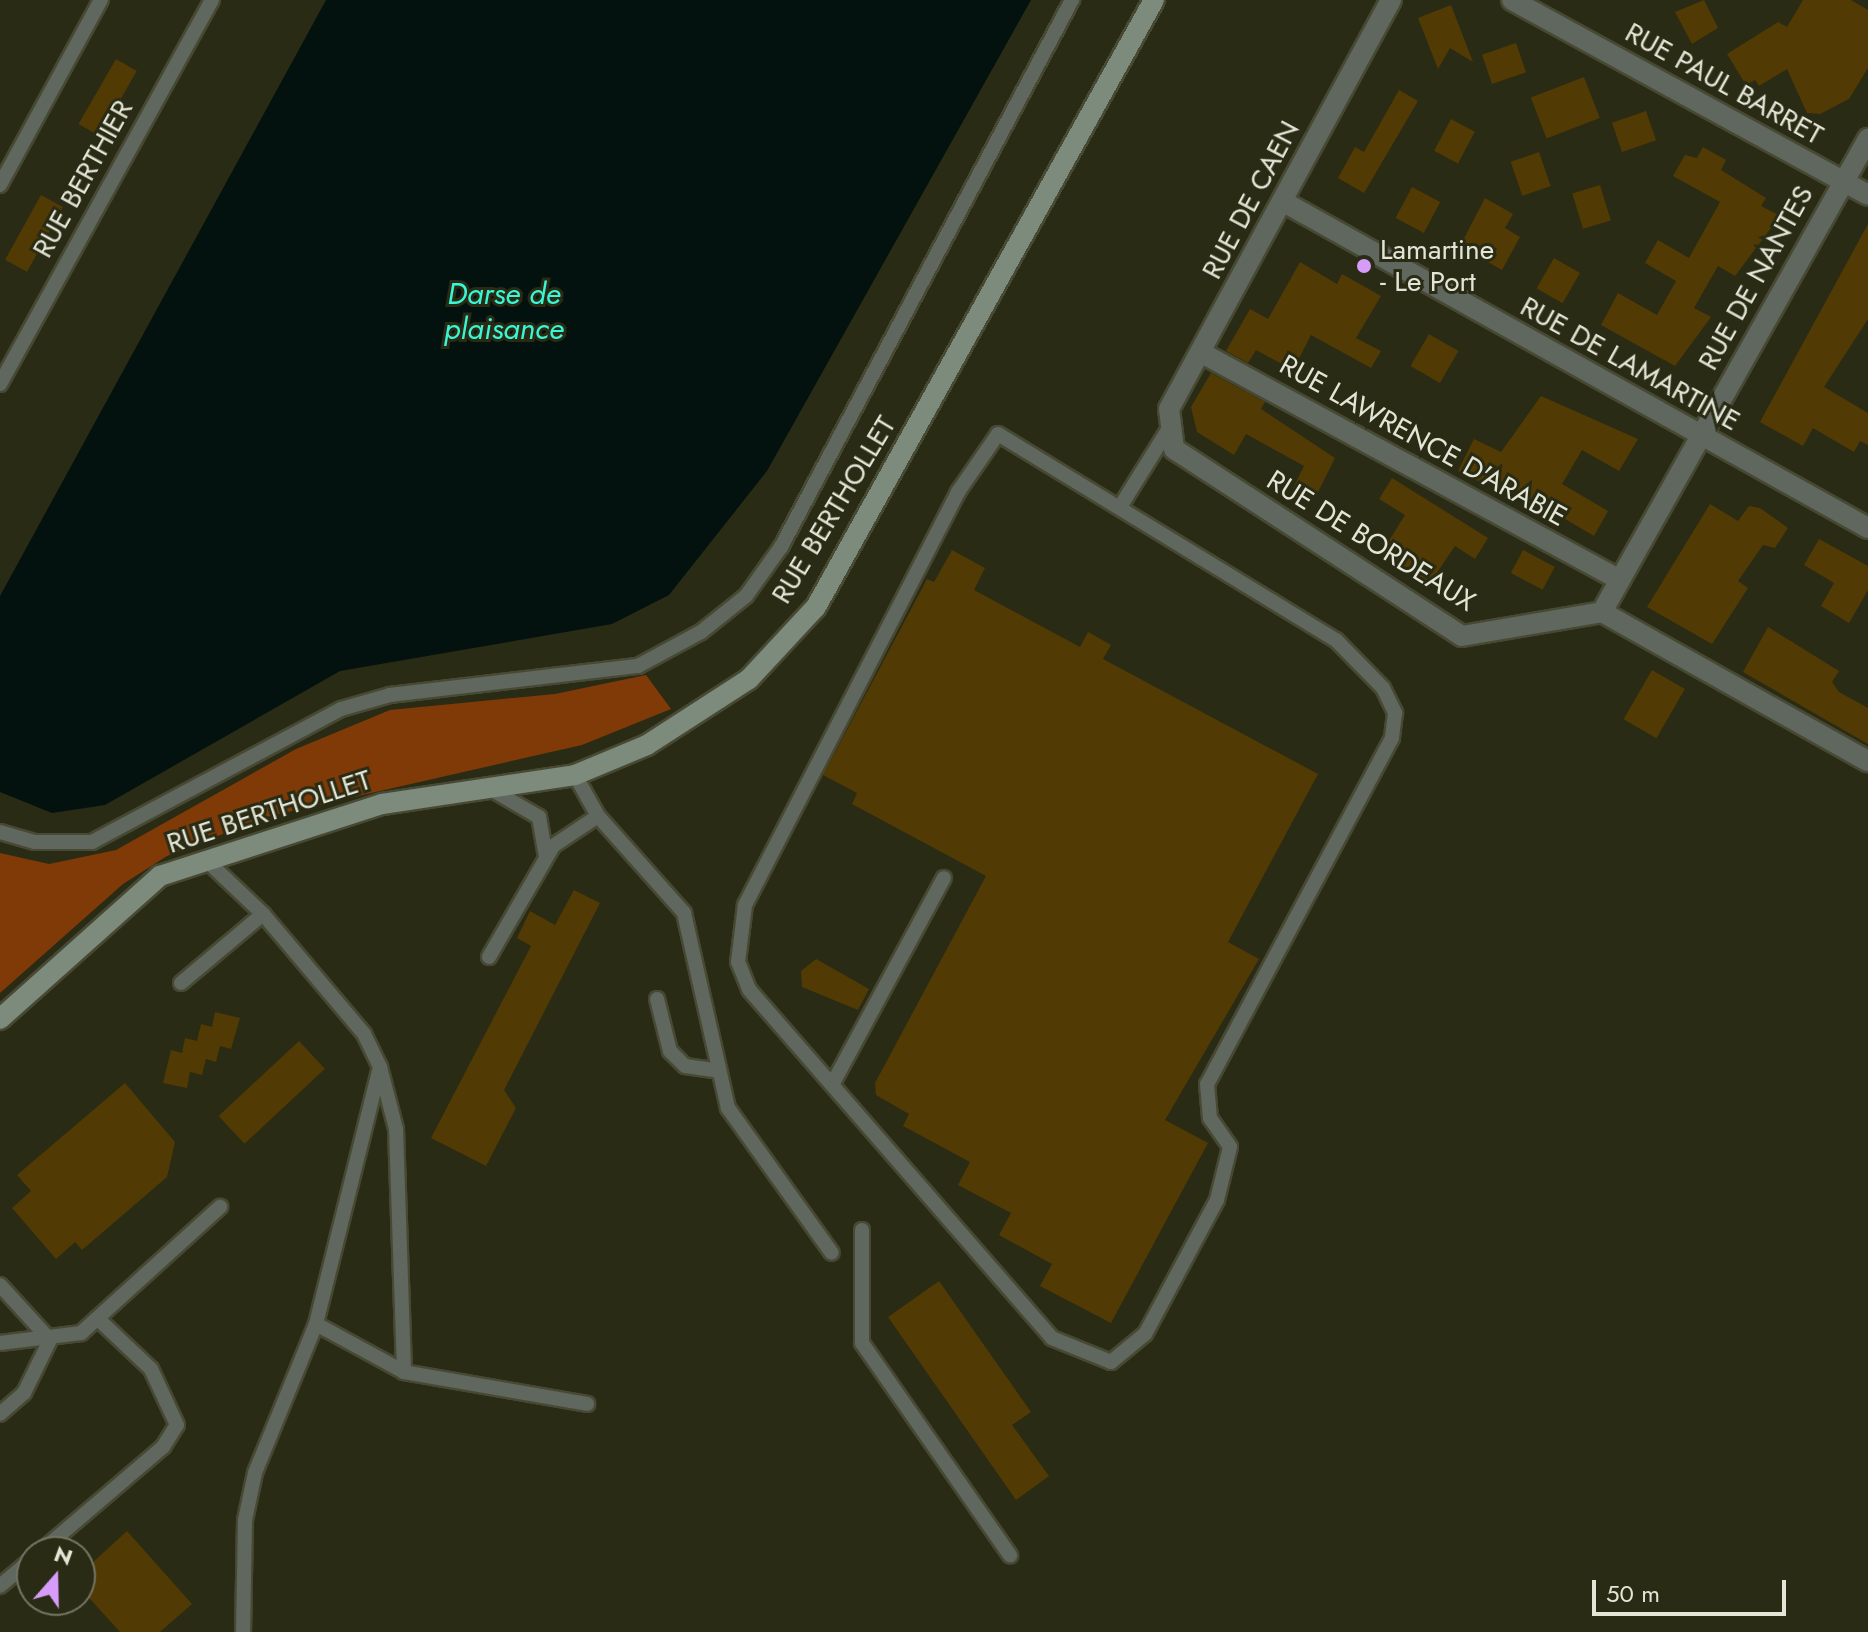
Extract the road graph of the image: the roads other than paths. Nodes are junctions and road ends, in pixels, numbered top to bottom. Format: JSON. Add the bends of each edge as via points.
{"nodes":[{"id":1,"x":101,"y":0,"type":"edge"},
{"id":2,"x":212,"y":0,"type":"edge"},
{"id":3,"x":1072,"y":0,"type":"edge"},
{"id":4,"x":1154,"y":0,"type":"edge"},
{"id":5,"x":1391,"y":0,"type":"edge"},
{"id":6,"x":1512,"y":0,"type":"edge"},
{"id":7,"x":1868,"y":139,"type":"edge"},
{"id":8,"x":1843,"y":181,"type":"junction"},
{"id":9,"x":0,"y":185,"type":"edge"},
{"id":10,"x":1868,"y":195,"type":"edge"},
{"id":11,"x":1282,"y":201,"type":"junction"},
{"id":12,"x":1200,"y":352,"type":"junction"},
{"id":13,"x":0,"y":384,"type":"edge"},
{"id":14,"x":1168,"y":430,"type":"junction"},
{"id":15,"x":1700,"y":435,"type":"junction"},
{"id":16,"x":1120,"y":507,"type":"junction"},
{"id":17,"x":1868,"y":528,"type":"edge"},
{"id":18,"x":1620,"y":580,"type":"junction"},
{"id":19,"x":1602,"y":612,"type":"junction"},
{"id":20,"x":1868,"y":761,"type":"edge"},
{"id":21,"x":575,"y":775,"type":"junction"},
{"id":22,"x":489,"y":788,"type":"junction"},
{"id":23,"x":598,"y":816,"type":"junction"},
{"id":24,"x":0,"y":832,"type":"edge"},
{"id":25,"x":546,"y":858,"type":"junction"},
{"id":26,"x":206,"y":860,"type":"junction"},
{"id":27,"x":944,"y":878,"type":"dead end"},
{"id":28,"x":263,"y":914,"type":"junction"},
{"id":29,"x":489,"y":957,"type":"dead end"},
{"id":30,"x":181,"y":983,"type":"dead end"},
{"id":31,"x":657,"y":999,"type":"dead end"},
{"id":32,"x":0,"y":1019,"type":"edge"},
{"id":33,"x":380,"y":1067,"type":"junction"},
{"id":34,"x":719,"y":1071,"type":"junction"},
{"id":35,"x":833,"y":1083,"type":"junction"},
{"id":36,"x":220,"y":1207,"type":"dead end"},
{"id":37,"x":862,"y":1230,"type":"dead end"},
{"id":38,"x":832,"y":1253,"type":"dead end"},
{"id":39,"x":0,"y":1285,"type":"edge"},
{"id":40,"x":97,"y":1318,"type":"junction"},
{"id":41,"x":316,"y":1324,"type":"junction"},
{"id":42,"x":50,"y":1340,"type":"junction"},
{"id":43,"x":0,"y":1343,"type":"edge"},
{"id":44,"x":404,"y":1372,"type":"junction"},
{"id":45,"x":587,"y":1404,"type":"dead end"},
{"id":46,"x":0,"y":1414,"type":"edge"},
{"id":47,"x":59,"y":1536,"type":"edge"},
{"id":48,"x":1010,"y":1555,"type":"dead end"},
{"id":49,"x":16,"y":1572,"type":"edge"},
{"id":50,"x":0,"y":1586,"type":"edge"},
{"id":51,"x":243,"y":1632,"type":"edge"}],
"edges":[{"from":1,"to":9,"type":"lane"},
{"from":2,"to":13,"type":"lane","name":"RUE BERTHIER"},
{"from":3,"to":24,"type":"lane","via":[[781,547],[746,596],[701,632],[638,666],[390,695],[341,709],[92,842],[35,842]]},
{"from":4,"to":21,"type":"main road","name":"RUE BERTHOLLET","via":[[816,607],[749,679],[647,745]]},
{"from":5,"to":11,"type":"street","name":"RUE DE CAEN"},
{"from":6,"to":8,"type":"street","name":"RUE PAUL BARRET"},
{"from":7,"to":8,"type":"street","name":"RUE DE NANTES"},
{"from":8,"to":10,"type":"street","name":"RUE PAUL BARRET"},
{"from":8,"to":15,"type":"street","name":"RUE DE NANTES"},
{"from":11,"to":12,"type":"street","name":"RUE DE CAEN"},
{"from":11,"to":15,"type":"street","name":"RUE DE LAMARTINE"},
{"from":12,"to":14,"type":"street","name":"RUE DE CAEN","via":[[1169,409]]},
{"from":12,"to":18,"type":"street","name":"RUE LAWRENCE D'ARABIE"},
{"from":14,"to":16,"type":"lane"},
{"from":14,"to":19,"type":"street","name":"RUE DE BORDEAUX","via":[[1174,449],[1462,636]]},
{"from":15,"to":17,"type":"street","name":"RUE DE LAMARTINE"},
{"from":15,"to":18,"type":"street","name":"RUE DE NANTES"},
{"from":16,"to":35,"type":"lane","via":[[1006,435],[992,440],[958,492],[749,897],[737,939],[749,989]]},
{"from":16,"to":35,"type":"lane","via":[[1336,640],[1383,688],[1395,713],[1392,738],[1207,1084],[1204,1102],[1230,1147],[1231,1166],[1130,1352],[1111,1362],[1052,1338]]},
{"from":18,"to":19,"type":"street","name":"RUE DE NANTES"},
{"from":19,"to":20,"type":"street"},
{"from":21,"to":22,"type":"main road","name":"RUE BERTHOLLET"},
{"from":21,"to":23,"type":"lane"},
{"from":22,"to":25,"type":"lane","via":[[539,817]]},
{"from":22,"to":26,"type":"main road","name":"RUE BERTHOLLET","via":[[382,804]]},
{"from":23,"to":25,"type":"lane"},
{"from":23,"to":34,"type":"lane","via":[[684,913]]},
{"from":25,"to":29,"type":"lane"},
{"from":26,"to":28,"type":"lane"},
{"from":26,"to":32,"type":"main road","name":"RUE BERTHOLLET","via":[[160,876]]},
{"from":27,"to":35,"type":"lane"},
{"from":28,"to":30,"type":"lane"},
{"from":28,"to":33,"type":"lane","via":[[364,1034]]},
{"from":31,"to":34,"type":"lane","via":[[670,1051],[685,1066]]},
{"from":33,"to":41,"type":"lane"},
{"from":33,"to":44,"type":"lane","via":[[396,1129]]},
{"from":34,"to":38,"type":"lane","via":[[728,1108]]},
{"from":36,"to":40,"type":"lane"},
{"from":37,"to":48,"type":"lane","via":[[862,1343]]},
{"from":39,"to":42,"type":"lane"},
{"from":40,"to":42,"type":"lane","via":[[81,1333]]},
{"from":40,"to":47,"type":"lane","via":[[151,1369],[177,1425],[163,1447]]},
{"from":41,"to":44,"type":"lane"},
{"from":41,"to":51,"type":"lane","via":[[255,1473],[245,1520]]},
{"from":42,"to":43,"type":"lane"},
{"from":42,"to":46,"type":"lane","via":[[24,1393]]},
{"from":44,"to":45,"type":"lane"},
{"from":49,"to":50,"type":"lane"}]}
